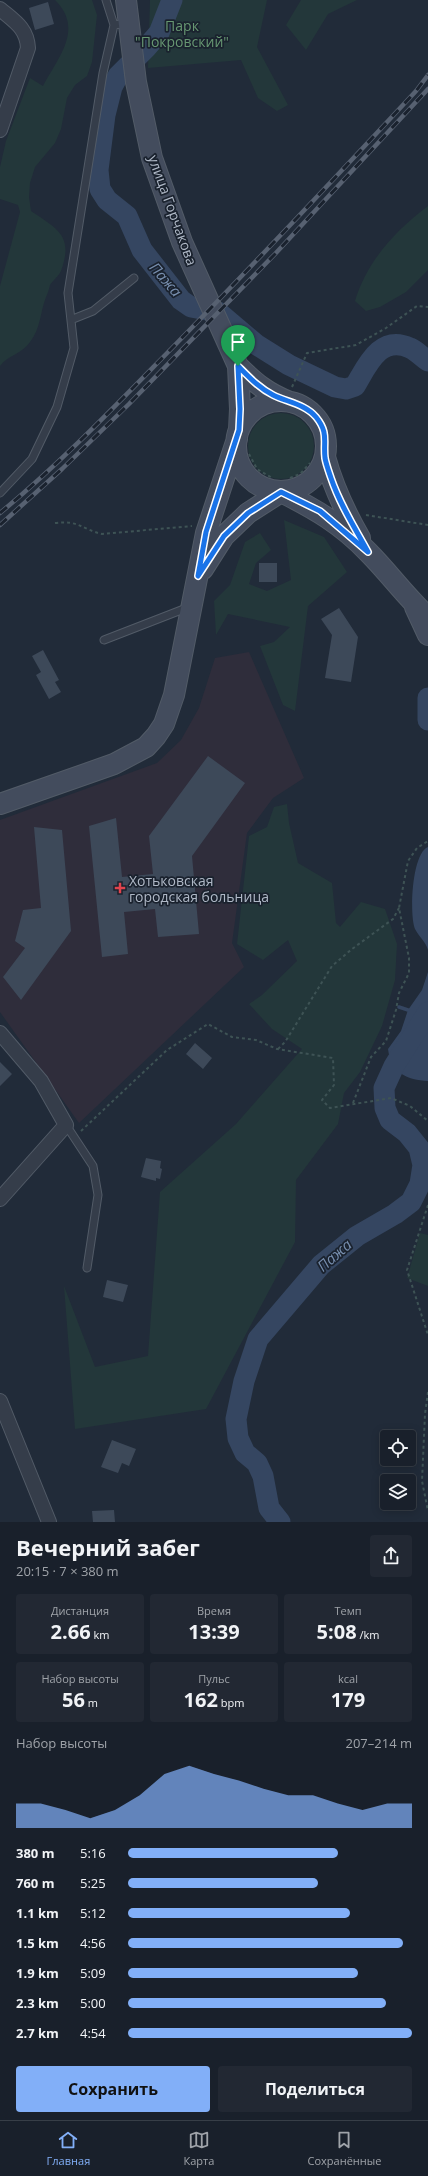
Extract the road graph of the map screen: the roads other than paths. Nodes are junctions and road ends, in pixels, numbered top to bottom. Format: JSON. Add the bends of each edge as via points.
{"nodes":[{"id":1,"x":106,"y":0,"type":"edge"},
{"id":2,"x":126,"y":0,"type":"edge"},
{"id":3,"x":0,"y":9,"type":"edge"},
{"id":4,"x":121,"y":24,"type":"junction"},
{"id":5,"x":0,"y":130,"type":"edge"},
{"id":6,"x":134,"y":278,"type":"dead end"},
{"id":7,"x":73,"y":319,"type":"junction"},
{"id":8,"x":238,"y":366,"type":"junction"},
{"id":9,"x":292,"y":403,"type":"junction"},
{"id":10,"x":241,"y":439,"type":"junction"},
{"id":11,"x":318,"y":459,"type":"junction"},
{"id":12,"x":281,"y":484,"type":"junction"},
{"id":13,"x":0,"y":493,"type":"edge"},
{"id":14,"x":368,"y":552,"type":"junction"},
{"id":15,"x":198,"y":576,"type":"junction"},
{"id":16,"x":193,"y":606,"type":"junction"},
{"id":17,"x":428,"y":628,"type":"edge"},
{"id":18,"x":104,"y":640,"type":"dead end"},
{"id":19,"x":0,"y":804,"type":"edge"},
{"id":20,"x":0,"y":1033,"type":"edge"},
{"id":21,"x":66,"y":1125,"type":"junction"},
{"id":22,"x":0,"y":1199,"type":"edge"},
{"id":23,"x":88,"y":1268,"type":"dead end"},
{"id":24,"x":0,"y":1401,"type":"edge"},
{"id":25,"x":49,"y":1522,"type":"edge"}],
"edges":[{"from":1,"to":4,"type":"lane"},
{"from":2,"to":4,"type":"main road","name":"улица Горчакова"},
{"from":3,"to":5,"type":"street","via":[[28,38],[28,48]]},
{"from":4,"to":7,"type":"lane","via":[[103,73],[68,293]]},
{"from":4,"to":8,"type":"main road","name":"улица Горчакова","via":[[152,158],[182,242]]},
{"from":6,"to":7,"type":"lane","via":[[93,311]]},
{"from":7,"to":13,"type":"lane","via":[[74,348],[57,407],[32,460]]},
{"from":8,"to":9,"type":"main road","via":[[258,386]]},
{"from":8,"to":10,"type":"main road"},
{"from":9,"to":10,"type":"main road","via":[[276,402],[260,407],[248,416]]},
{"from":9,"to":11,"type":"main road","via":[[305,408],[316,417],[323,429],[326,443]]},
{"from":10,"to":12,"type":"main road","via":[[239,463],[246,474],[256,484],[268,490]]},
{"from":10,"to":15,"type":"main road","via":[[206,532]]},
{"from":11,"to":12,"type":"main road","via":[[319,471],[309,482],[296,489]]},
{"from":11,"to":14,"type":"main road"},
{"from":12,"to":14,"type":"main road","via":[[320,511]]},
{"from":12,"to":15,"type":"main road","via":[[224,536]]},
{"from":14,"to":17,"type":"main road","via":[[414,604]]},
{"from":15,"to":16,"type":"main road"},
{"from":16,"to":18,"type":"lane"},
{"from":16,"to":19,"type":"main road","via":[[170,709],[160,730],[146,747],[114,764]]},
{"from":20,"to":21,"type":"street","via":[[41,1081]]},
{"from":21,"to":22,"type":"street"},
{"from":21,"to":23,"type":"lane","via":[[93,1166],[98,1195]]},
{"from":24,"to":25,"type":"street"}]}
